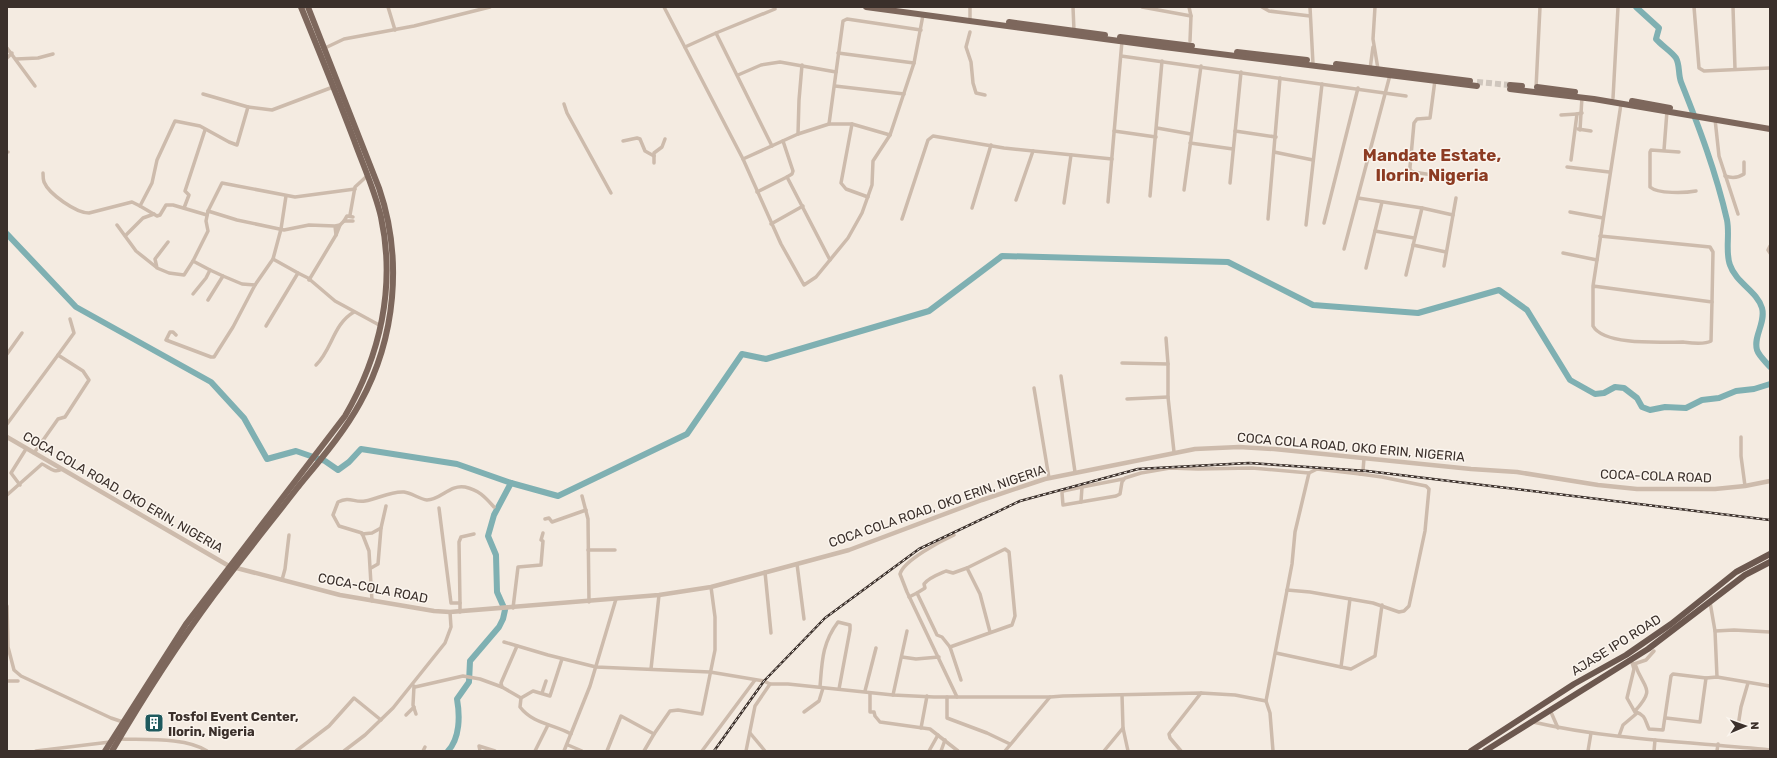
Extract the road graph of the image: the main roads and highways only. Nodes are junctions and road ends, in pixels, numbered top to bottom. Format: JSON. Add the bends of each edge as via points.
{"nodes":[{"id":1,"x":301,"y":7,"type":"edge"},
{"id":2,"x":308,"y":7,"type":"edge"},
{"id":3,"x":866,"y":7,"type":"edge"},
{"id":4,"x":898,"y":7,"type":"edge"},
{"id":5,"x":970,"y":19,"type":"junction"},
{"id":6,"x":1313,"y":62,"type":"junction"},
{"id":7,"x":1370,"y":70,"type":"junction"},
{"id":8,"x":1510,"y":87,"type":"tunnel mouth"},
{"id":9,"x":1536,"y":89,"type":"junction"},
{"id":10,"x":1693,"y":114,"type":"junction"},
{"id":11,"x":1770,"y":125,"type":"edge"},
{"id":12,"x":1770,"y":129,"type":"edge"},
{"id":13,"x":290,"y":493,"type":"junction"},
{"id":14,"x":1770,"y":554,"type":"edge"},
{"id":15,"x":1770,"y":562,"type":"edge"},
{"id":16,"x":1663,"y":630,"type":"junction"},
{"id":17,"x":1667,"y":635,"type":"junction"},
{"id":18,"x":105,"y":751,"type":"edge"},
{"id":19,"x":112,"y":751,"type":"edge"},
{"id":20,"x":1471,"y":751,"type":"edge"},
{"id":21,"x":1485,"y":751,"type":"edge"}],
"edges":[{"from":1,"to":13,"type":"main road","via":[[381,218],[386,280],[381,326],[371,363],[355,399]]},
{"from":2,"to":13,"type":"main road","via":[[385,205],[394,263],[390,318],[377,365],[360,403],[338,438]]},
{"from":3,"to":5,"type":"main road"},
{"from":4,"to":5,"type":"main road"},
{"from":5,"to":6,"type":"main road","via":[[1074,30]]},
{"from":5,"to":6,"type":"main road","via":[[1122,41]]},
{"from":6,"to":7,"type":"main road"},
{"from":7,"to":7,"type":"main road","via":[[1390,75],[1477,84],[1378,69]]},
{"from":8,"to":9,"type":"main road"},
{"from":9,"to":10,"type":"main road"},
{"from":9,"to":10,"type":"main road","via":[[1613,98]]},
{"from":10,"to":11,"type":"main road"},
{"from":10,"to":12,"type":"main road"},
{"from":13,"to":18,"type":"main road","via":[[229,566],[186,624]]},
{"from":13,"to":19,"type":"main road","via":[[192,626]]},
{"from":14,"to":16,"type":"highway","name":"AJASE IPO ROAD","via":[[1736,572]]},
{"from":15,"to":17,"type":"highway","name":"AJASE IPO ROAD","via":[[1745,575]]},
{"from":16,"to":17,"type":"highway"},
{"from":16,"to":20,"type":"highway","name":"AJASE IPO ROAD"},
{"from":17,"to":21,"type":"highway","name":"AJASE IPO ROAD","via":[[1633,662]]}]}
